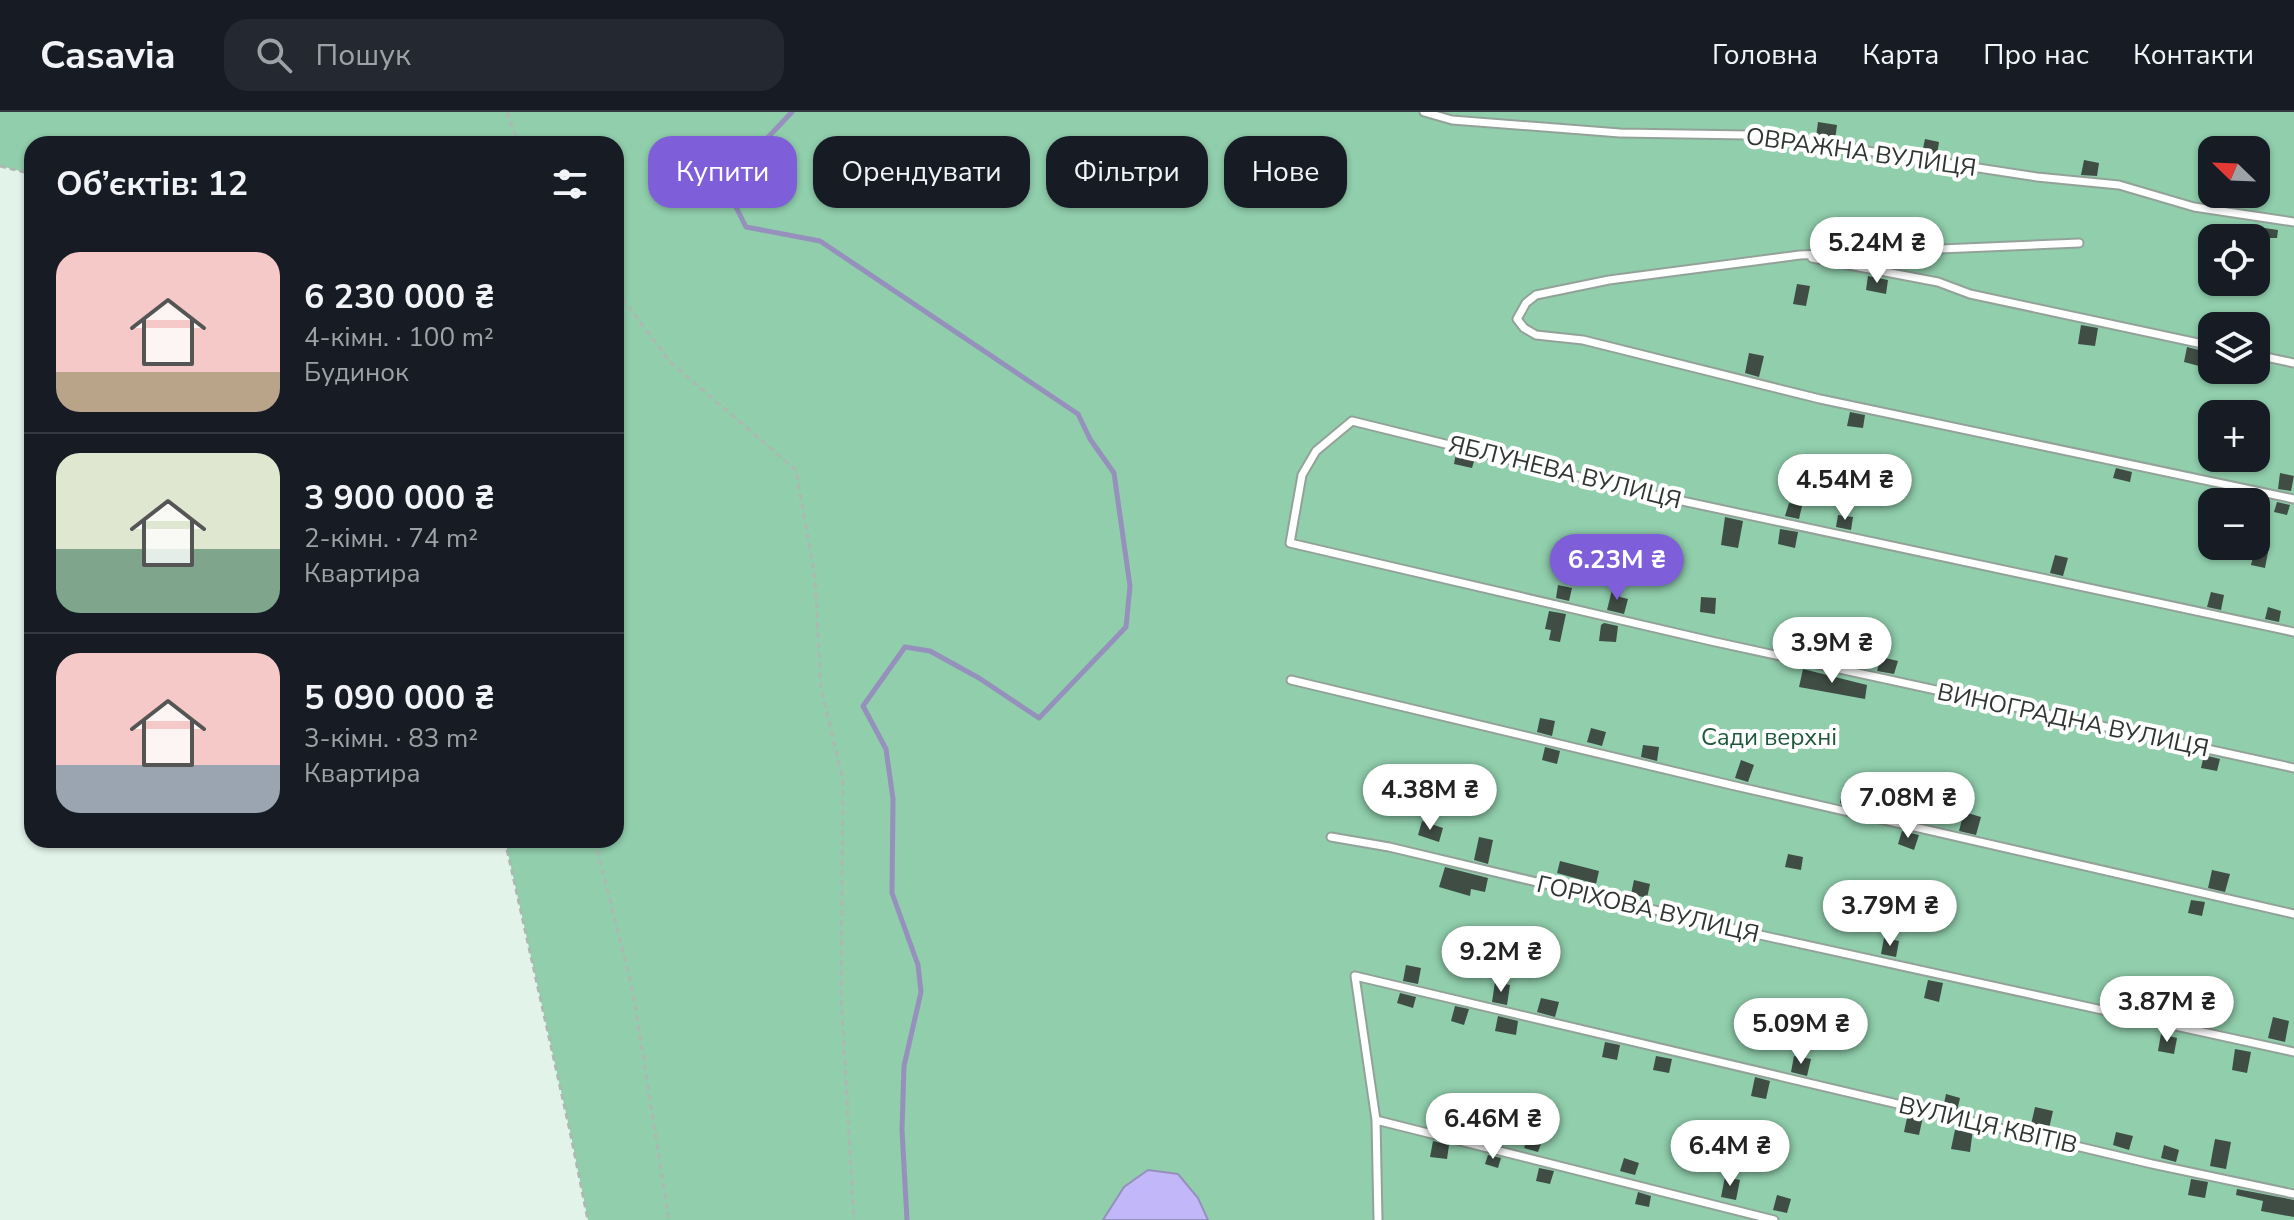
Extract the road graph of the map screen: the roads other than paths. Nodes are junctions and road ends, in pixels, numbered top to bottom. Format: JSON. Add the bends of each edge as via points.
{"nodes":[{"id":1,"x":1424,"y":112,"type":"edge"},
{"id":2,"x":2294,"y":222,"type":"edge"},
{"id":3,"x":2079,"y":243,"type":"dead end"},
{"id":4,"x":1800,"y":255,"type":"junction"},
{"id":5,"x":2198,"y":343,"type":"edge"},
{"id":6,"x":2270,"y":358,"type":"edge"},
{"id":7,"x":2294,"y":363,"type":"edge"},
{"id":8,"x":2294,"y":499,"type":"edge"},
{"id":9,"x":1290,"y":543,"type":"joint"},
{"id":10,"x":2294,"y":632,"type":"edge"},
{"id":11,"x":1291,"y":680,"type":"dead end"},
{"id":12,"x":2294,"y":768,"type":"edge"},
{"id":13,"x":1331,"y":837,"type":"dead end"},
{"id":14,"x":2294,"y":914,"type":"edge"},
{"id":15,"x":2294,"y":1052,"type":"edge"},
{"id":16,"x":1376,"y":1120,"type":"junction"},
{"id":17,"x":2294,"y":1194,"type":"edge"},
{"id":18,"x":1378,"y":1220,"type":"edge"},
{"id":19,"x":1774,"y":1220,"type":"edge"}],
"edges":[{"from":1,"to":2,"type":"lane","name":"ОВРАЖНА ВУЛИЦЯ","via":[[1452,120],[1815,143],[2119,185],[2194,207]]},
{"from":3,"to":4,"type":"lane"},
{"from":4,"to":5,"type":"lane"},
{"from":4,"to":8,"type":"lane","via":[[1536,295],[1517,319],[1536,335],[1583,340],[1820,399]]},
{"from":6,"to":7,"type":"lane"},
{"from":9,"to":10,"type":"lane","name":"ЯБЛУНЕВА ВУЛИЦЯ","via":[[1302,475],[1316,451],[1352,421],[1640,492]]},
{"from":9,"to":12,"type":"lane","name":"ВИНОГРАДНА ВУЛИЦЯ"},
{"from":11,"to":14,"type":"lane"},
{"from":13,"to":15,"type":"lane","name":"ГОРІХОВА ВУЛИЦЯ"},
{"from":16,"to":17,"type":"lane","name":"ВУЛИЦЯ КВІТІВ","via":[[1355,976]]},
{"from":16,"to":18,"type":"lane"},
{"from":16,"to":19,"type":"lane"}]}
